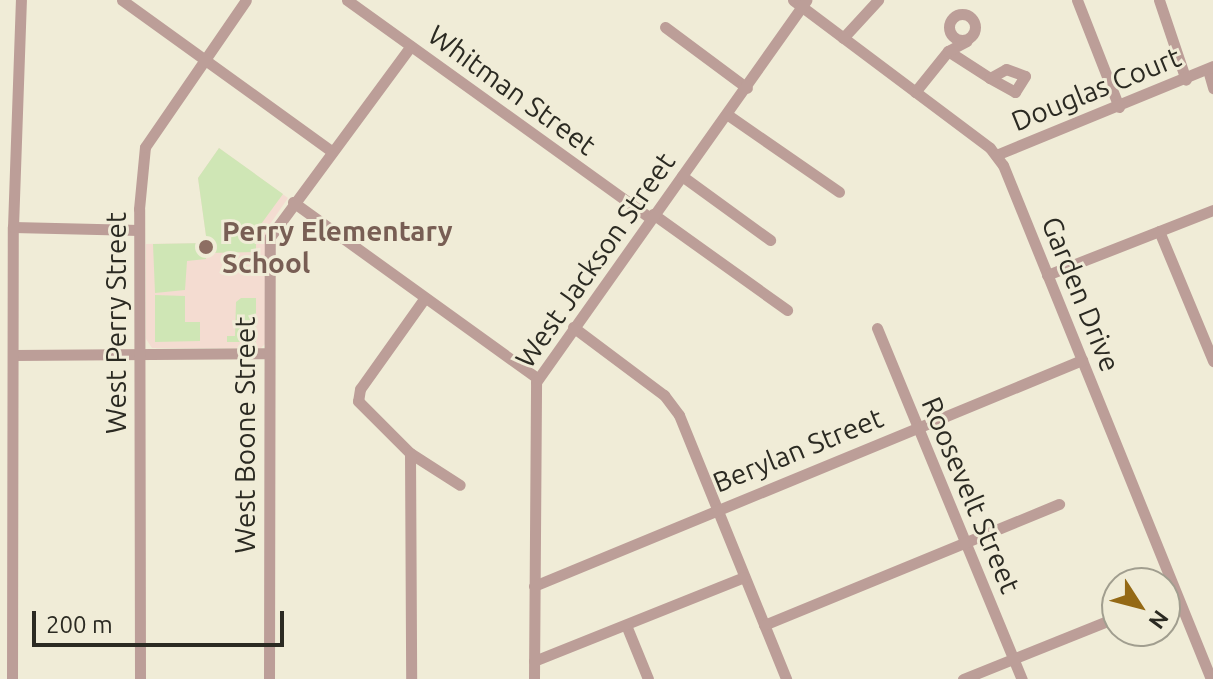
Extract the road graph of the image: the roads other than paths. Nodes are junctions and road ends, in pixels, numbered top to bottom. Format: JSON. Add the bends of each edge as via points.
{"nodes":[{"id":1,"x":21,"y":0,"type":"edge"},
{"id":2,"x":122,"y":0,"type":"edge"},
{"id":3,"x":246,"y":0,"type":"edge"},
{"id":4,"x":347,"y":0,"type":"edge"},
{"id":5,"x":878,"y":0,"type":"edge"},
{"id":6,"x":1077,"y":0,"type":"edge"},
{"id":7,"x":1159,"y":0,"type":"edge"},
{"id":8,"x":800,"y":2,"type":"edge"},
{"id":9,"x":665,"y":27,"type":"dead end"},
{"id":10,"x":843,"y":38,"type":"junction"},
{"id":11,"x":967,"y":41,"type":"dead end"},
{"id":12,"x":411,"y":46,"type":"junction"},
{"id":13,"x":948,"y":51,"type":"junction"},
{"id":14,"x":203,"y":59,"type":"junction"},
{"id":15,"x":1210,"y":68,"type":"edge"},
{"id":16,"x":990,"y":78,"type":"dead end"},
{"id":17,"x":1186,"y":80,"type":"junction"},
{"id":18,"x":747,"y":88,"type":"junction"},
{"id":19,"x":1213,"y":88,"type":"edge"},
{"id":20,"x":915,"y":92,"type":"junction"},
{"id":21,"x":1119,"y":107,"type":"junction"},
{"id":22,"x":728,"y":115,"type":"junction"},
{"id":23,"x":331,"y":151,"type":"junction"},
{"id":24,"x":996,"y":155,"type":"junction"},
{"id":25,"x":682,"y":176,"type":"junction"},
{"id":26,"x":839,"y":192,"type":"dead end"},
{"id":27,"x":293,"y":202,"type":"junction"},
{"id":28,"x":1213,"y":210,"type":"edge"},
{"id":29,"x":652,"y":216,"type":"junction"},
{"id":30,"x":13,"y":227,"type":"junction"},
{"id":31,"x":139,"y":230,"type":"junction"},
{"id":32,"x":1159,"y":231,"type":"junction"},
{"id":33,"x":770,"y":240,"type":"dead end"},
{"id":34,"x":1047,"y":275,"type":"junction"},
{"id":35,"x":424,"y":299,"type":"junction"},
{"id":36,"x":787,"y":310,"type":"dead end"},
{"id":37,"x":573,"y":327,"type":"junction"},
{"id":38,"x":877,"y":328,"type":"dead end"},
{"id":39,"x":269,"y":353,"type":"junction"},
{"id":40,"x":14,"y":355,"type":"junction"},
{"id":41,"x":140,"y":355,"type":"junction"},
{"id":42,"x":1082,"y":360,"type":"junction"},
{"id":43,"x":1213,"y":361,"type":"edge"},
{"id":44,"x":538,"y":379,"type":"junction"},
{"id":45,"x":917,"y":428,"type":"junction"},
{"id":46,"x":410,"y":453,"type":"junction"},
{"id":47,"x":460,"y":485,"type":"dead end"},
{"id":48,"x":6,"y":503,"type":"edge"},
{"id":49,"x":1059,"y":504,"type":"dead end"},
{"id":50,"x":717,"y":509,"type":"junction"},
{"id":51,"x":965,"y":544,"type":"junction"},
{"id":52,"x":1160,"y":567,"type":"edge"},
{"id":53,"x":744,"y":577,"type":"junction"},
{"id":54,"x":534,"y":586,"type":"junction"},
{"id":55,"x":1181,"y":618,"type":"edge"},
{"id":56,"x":1101,"y":624,"type":"edge"},
{"id":57,"x":626,"y":625,"type":"junction"},
{"id":58,"x":764,"y":625,"type":"junction"},
{"id":59,"x":1014,"y":659,"type":"junction"},
{"id":60,"x":534,"y":661,"type":"junction"},
{"id":61,"x":12,"y":679,"type":"edge"},
{"id":62,"x":140,"y":679,"type":"edge"},
{"id":63,"x":269,"y":679,"type":"edge"},
{"id":64,"x":411,"y":679,"type":"edge"},
{"id":65,"x":534,"y":679,"type":"edge"},
{"id":66,"x":648,"y":679,"type":"edge"},
{"id":67,"x":786,"y":679,"type":"edge"},
{"id":68,"x":963,"y":679,"type":"edge"},
{"id":69,"x":1022,"y":679,"type":"edge"},
{"id":70,"x":1211,"y":679,"type":"edge"}],
"edges":[{"from":1,"to":30,"type":"street"},
{"from":2,"to":14,"type":"street"},
{"from":3,"to":14,"type":"street","name":"West Perry Street"},
{"from":4,"to":12,"type":"street","name":"Whitman Street"},
{"from":5,"to":10,"type":"street"},
{"from":6,"to":21,"type":"street"},
{"from":7,"to":17,"type":"street"},
{"from":8,"to":10,"type":"street","name":"Garden Drive"},
{"from":8,"to":18,"type":"street","name":"West Jackson Street"},
{"from":9,"to":18,"type":"street"},
{"from":10,"to":20,"type":"street","name":"Garden Drive"},
{"from":11,"to":13,"type":"street"},
{"from":12,"to":23,"type":"street","name":"West Boone Street"},
{"from":12,"to":29,"type":"street","name":"Whitman Street"},
{"from":13,"to":16,"type":"street"},
{"from":13,"to":20,"type":"street"},
{"from":14,"to":23,"type":"street"},
{"from":14,"to":31,"type":"street","name":"West Perry Street","via":[[148,138]]},
{"from":15,"to":17,"type":"street","name":"Douglas Court"},
{"from":15,"to":19,"type":"street"},
{"from":17,"to":21,"type":"street","name":"Douglas Court"},
{"from":18,"to":22,"type":"street","name":"West Jackson Street"},
{"from":20,"to":24,"type":"street","name":"Garden Drive"},
{"from":21,"to":24,"type":"street","name":"Douglas Court"},
{"from":22,"to":25,"type":"street","name":"West Jackson Street"},
{"from":22,"to":26,"type":"street"},
{"from":23,"to":27,"type":"street","name":"West Boone Street"},
{"from":24,"to":34,"type":"street","name":"Garden Drive"},
{"from":25,"to":29,"type":"street","name":"West Jackson Street"},
{"from":25,"to":33,"type":"street"},
{"from":27,"to":35,"type":"street"},
{"from":27,"to":39,"type":"street","name":"West Boone Street","via":[[270,237]]},
{"from":28,"to":32,"type":"street"},
{"from":29,"to":36,"type":"street","name":"Whitman Street"},
{"from":29,"to":37,"type":"street","name":"West Jackson Street"},
{"from":30,"to":31,"type":"street"},
{"from":30,"to":40,"type":"street"},
{"from":31,"to":41,"type":"street","name":"West Perry Street"},
{"from":32,"to":34,"type":"street"},
{"from":32,"to":43,"type":"street"},
{"from":34,"to":42,"type":"street","name":"Garden Drive"},
{"from":35,"to":44,"type":"street"},
{"from":35,"to":46,"type":"street","via":[[360,389],[358,401]]},
{"from":37,"to":44,"type":"street","name":"West Jackson Street"},
{"from":37,"to":50,"type":"street","via":[[664,395],[679,415]]},
{"from":38,"to":45,"type":"street","name":"Roosevelt Street"},
{"from":39,"to":41,"type":"street"},
{"from":39,"to":63,"type":"street","name":"West Boone Street"},
{"from":40,"to":41,"type":"street"},
{"from":40,"to":48,"type":"street"},
{"from":41,"to":62,"type":"street","name":"West Perry Street"},
{"from":42,"to":45,"type":"street","name":"Berylan Street"},
{"from":42,"to":52,"type":"street","name":"Garden Drive"},
{"from":44,"to":54,"type":"street","name":"West Jackson Street"},
{"from":45,"to":50,"type":"street","name":"Berylan Street"},
{"from":45,"to":51,"type":"street","name":"Roosevelt Street"},
{"from":46,"to":47,"type":"street"},
{"from":46,"to":64,"type":"street"},
{"from":48,"to":61,"type":"street"},
{"from":49,"to":51,"type":"street"},
{"from":50,"to":53,"type":"street"},
{"from":50,"to":54,"type":"street","name":"Berylan Street"},
{"from":51,"to":58,"type":"street"},
{"from":51,"to":59,"type":"street","name":"Roosevelt Street"},
{"from":53,"to":57,"type":"street"},
{"from":53,"to":58,"type":"street"},
{"from":54,"to":60,"type":"street","name":"West Jackson Street"},
{"from":55,"to":70,"type":"street","name":"Garden Drive"},
{"from":56,"to":59,"type":"street"},
{"from":57,"to":60,"type":"street"},
{"from":57,"to":66,"type":"street"},
{"from":58,"to":67,"type":"street"},
{"from":59,"to":68,"type":"street"},
{"from":59,"to":69,"type":"street","name":"Roosevelt Street"},
{"from":60,"to":65,"type":"street","name":"West Jackson Street"}]}
